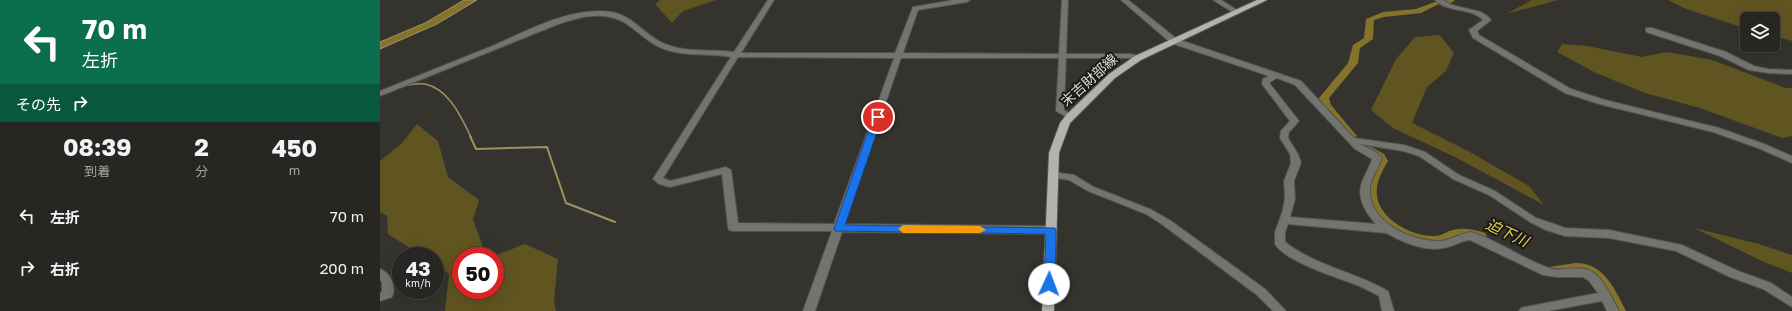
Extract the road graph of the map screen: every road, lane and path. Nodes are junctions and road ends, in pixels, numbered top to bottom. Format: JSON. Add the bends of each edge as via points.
{"nodes":[{"id":1,"x":771,"y":0,"type":"edge"},
{"id":2,"x":967,"y":0,"type":"edge"},
{"id":3,"x":1065,"y":0,"type":"edge"},
{"id":4,"x":1124,"y":0,"type":"edge"},
{"id":5,"x":1216,"y":0,"type":"edge"},
{"id":6,"x":1263,"y":0,"type":"edge"},
{"id":7,"x":1438,"y":0,"type":"edge"},
{"id":8,"x":1236,"y":12,"type":"junction"},
{"id":9,"x":1650,"y":30,"type":"dead end"},
{"id":10,"x":1174,"y":41,"type":"junction"},
{"id":11,"x":736,"y":55,"type":"junction"},
{"id":12,"x":899,"y":56,"type":"junction"},
{"id":13,"x":1063,"y":56,"type":"junction"},
{"id":14,"x":1138,"y":58,"type":"junction"},
{"id":15,"x":1792,"y":72,"type":"edge"},
{"id":16,"x":1277,"y":75,"type":"junction"},
{"id":17,"x":380,"y":94,"type":"edge"},
{"id":18,"x":1070,"y":116,"type":"junction"},
{"id":19,"x":1351,"y":140,"type":"junction"},
{"id":20,"x":1792,"y":160,"type":"edge"},
{"id":21,"x":1053,"y":175,"type":"junction"},
{"id":22,"x":1285,"y":220,"type":"junction"},
{"id":23,"x":1387,"y":228,"type":"junction"},
{"id":24,"x":839,"y":229,"type":"junction"},
{"id":25,"x":1051,"y":230,"type":"junction"},
{"id":26,"x":380,"y":273,"type":"edge"},
{"id":27,"x":1604,"y":296,"type":"junction"},
{"id":28,"x":380,"y":298,"type":"edge"},
{"id":29,"x":1792,"y":302,"type":"edge"},
{"id":30,"x":809,"y":311,"type":"edge"},
{"id":31,"x":1048,"y":311,"type":"edge"},
{"id":32,"x":1280,"y":311,"type":"edge"},
{"id":33,"x":1388,"y":311,"type":"edge"},
{"id":34,"x":1525,"y":311,"type":"edge"},
{"id":35,"x":1613,"y":311,"type":"edge"}],
"edges":[{"from":1,"to":11,"type":"street"},
{"from":2,"to":12,"type":"street","via":[[916,7]]},
{"from":3,"to":13,"type":"street"},
{"from":4,"to":10,"type":"street"},
{"from":5,"to":8,"type":"street"},
{"from":6,"to":8,"type":"main road","name":"末吉財部線"},
{"from":7,"to":20,"type":"street","via":[[1449,6],[1484,16],[1486,21],[1473,30],[1476,36],[1568,91],[1716,130]]},
{"from":8,"to":10,"type":"main road","name":"末吉財部線"},
{"from":9,"to":15,"type":"street","via":[[1723,54],[1752,68],[1768,72]]},
{"from":10,"to":14,"type":"main road","name":"末吉財部線"},
{"from":10,"to":16,"type":"street"},
{"from":11,"to":12,"type":"street"},
{"from":11,"to":17,"type":"street","via":[[678,51],[661,46],[621,17],[611,14],[592,15],[564,20]]},
{"from":11,"to":24,"type":"street","via":[[658,179],[670,184],[726,170],[733,227]]},
{"from":12,"to":13,"type":"street"},
{"from":12,"to":24,"type":"street"},
{"from":13,"to":14,"type":"street"},
{"from":13,"to":18,"type":"street","via":[[1060,111]]},
{"from":14,"to":18,"type":"main road","name":"末吉財部線","via":[[1112,76]]},
{"from":16,"to":19,"type":"street","via":[[1298,83]]},
{"from":16,"to":22,"type":"street","via":[[1266,81],[1266,84],[1295,120],[1284,133],[1296,163],[1289,181],[1290,198]]},
{"from":18,"to":21,"type":"main road","name":"末吉財部線","via":[[1054,153]]},
{"from":19,"to":23,"type":"street","via":[[1377,158],[1367,182],[1366,200],[1376,218]]},
{"from":19,"to":29,"type":"street","via":[[1404,148],[1422,154],[1456,177],[1492,193],[1533,220],[1550,227],[1571,233],[1609,234],[1678,248],[1766,286]]},
{"from":21,"to":25,"type":"main road","name":"末吉財部線"},
{"from":21,"to":32,"type":"street","via":[[1071,177],[1091,189],[1149,212],[1167,222],[1261,292]]},
{"from":22,"to":23,"type":"street"},
{"from":22,"to":33,"type":"street","via":[[1279,237],[1280,244],[1318,266],[1371,286],[1384,294]]},
{"from":23,"to":27,"type":"street","via":[[1404,237],[1437,245],[1471,236],[1547,272],[1558,275],[1590,275]]},
{"from":24,"to":25,"type":"street"},
{"from":24,"to":30,"type":"street"},
{"from":25,"to":31,"type":"main road","name":"末吉財部線"},
{"from":26,"to":28,"type":"street","via":[[387,281],[388,294]]},
{"from":27,"to":34,"type":"street"},
{"from":27,"to":35,"type":"street"}]}
